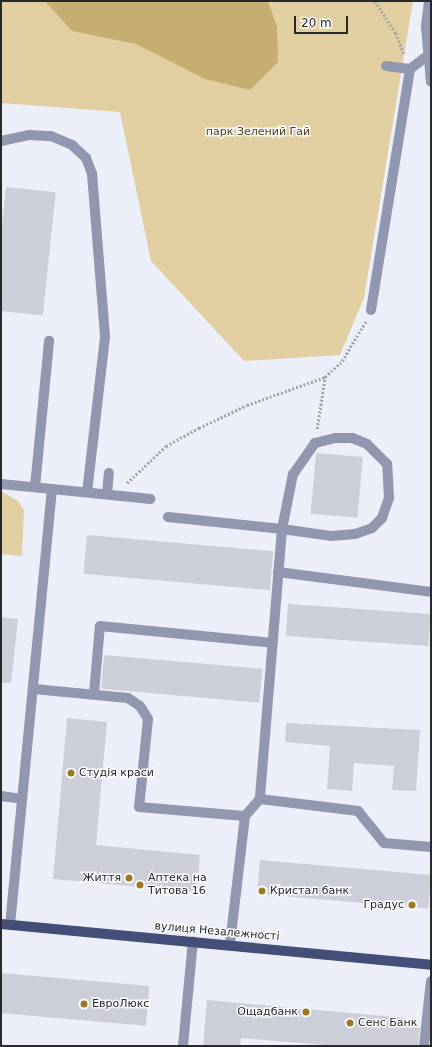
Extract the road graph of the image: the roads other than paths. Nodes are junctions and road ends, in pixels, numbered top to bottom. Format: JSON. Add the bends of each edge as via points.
{"nodes":[{"id":1,"x":428,"y":1,"type":"edge"},
{"id":2,"x":428,"y":28,"type":"edge"},
{"id":3,"x":427,"y":56,"type":"junction"},
{"id":4,"x":386,"y":66,"type":"dead end"},
{"id":5,"x":410,"y":69,"type":"junction"},
{"id":6,"x":431,"y":82,"type":"edge"},
{"id":7,"x":1,"y":141,"type":"edge"},
{"id":8,"x":371,"y":310,"type":"road end"},
{"id":9,"x":48,"y":341,"type":"dead end"},
{"id":10,"x":110,"y":473,"type":"dead end"},
{"id":11,"x":1,"y":484,"type":"edge"},
{"id":12,"x":35,"y":487,"type":"junction"},
{"id":13,"x":52,"y":489,"type":"junction"},
{"id":14,"x":87,"y":492,"type":"junction"},
{"id":15,"x":112,"y":495,"type":"junction"},
{"id":16,"x":150,"y":499,"type":"dead end"},
{"id":17,"x":168,"y":518,"type":"dead end"},
{"id":18,"x":282,"y":529,"type":"junction"},
{"id":19,"x":278,"y":572,"type":"junction"},
{"id":20,"x":431,"y":592,"type":"edge"},
{"id":21,"x":272,"y":643,"type":"junction"},
{"id":22,"x":34,"y":689,"type":"junction"},
{"id":23,"x":94,"y":693,"type":"junction"},
{"id":24,"x":1,"y":796,"type":"edge"},
{"id":25,"x":22,"y":799,"type":"junction"},
{"id":26,"x":260,"y":799,"type":"junction"},
{"id":27,"x":244,"y":816,"type":"junction"},
{"id":28,"x":431,"y":847,"type":"edge"},
{"id":29,"x":5,"y":925,"type":"edge"},
{"id":30,"x":193,"y":941,"type":"junction"},
{"id":31,"x":230,"y":944,"type":"junction"},
{"id":32,"x":431,"y":965,"type":"edge"},
{"id":33,"x":431,"y":981,"type":"edge"},
{"id":34,"x":183,"y":1046,"type":"edge"},
{"id":35,"x":424,"y":1046,"type":"edge"}],
"edges":[{"from":1,"to":2,"type":"lane"},
{"from":2,"to":3,"type":"lane"},
{"from":3,"to":5,"type":"lane"},
{"from":3,"to":6,"type":"lane"},
{"from":4,"to":5,"type":"lane"},
{"from":5,"to":8,"type":"lane"},
{"from":7,"to":14,"type":"lane","via":[[29,134],[51,136],[72,145],[86,158],[92,174],[105,337]]},
{"from":9,"to":12,"type":"lane"},
{"from":10,"to":15,"type":"lane"},
{"from":11,"to":12,"type":"lane"},
{"from":12,"to":13,"type":"lane"},
{"from":13,"to":14,"type":"lane"},
{"from":13,"to":22,"type":"lane"},
{"from":14,"to":15,"type":"lane"},
{"from":15,"to":16,"type":"lane"},
{"from":17,"to":18,"type":"lane"},
{"from":18,"to":18,"type":"lane","via":[[293,474],[315,442],[352,438],[380,454],[387,464],[390,481],[382,518],[372,528],[355,534],[331,536]]},
{"from":18,"to":19,"type":"lane"},
{"from":19,"to":20,"type":"lane"},
{"from":19,"to":21,"type":"lane"},
{"from":21,"to":23,"type":"lane","via":[[100,626]]},
{"from":21,"to":26,"type":"lane"},
{"from":22,"to":23,"type":"lane"},
{"from":22,"to":25,"type":"lane"},
{"from":23,"to":27,"type":"lane","via":[[128,698],[140,706],[148,719],[139,807]]},
{"from":24,"to":25,"type":"lane"},
{"from":25,"to":29,"type":"lane"},
{"from":26,"to":27,"type":"lane"},
{"from":26,"to":28,"type":"lane","via":[[358,811],[384,843]]},
{"from":27,"to":31,"type":"lane"},
{"from":29,"to":30,"type":"main road","name":"вулиця Незалежності"},
{"from":30,"to":31,"type":"main road","name":"вулиця Незалежності"},
{"from":30,"to":34,"type":"lane"},
{"from":31,"to":32,"type":"main road","name":"вулиця Незалежності"},
{"from":33,"to":35,"type":"lane"}]}
